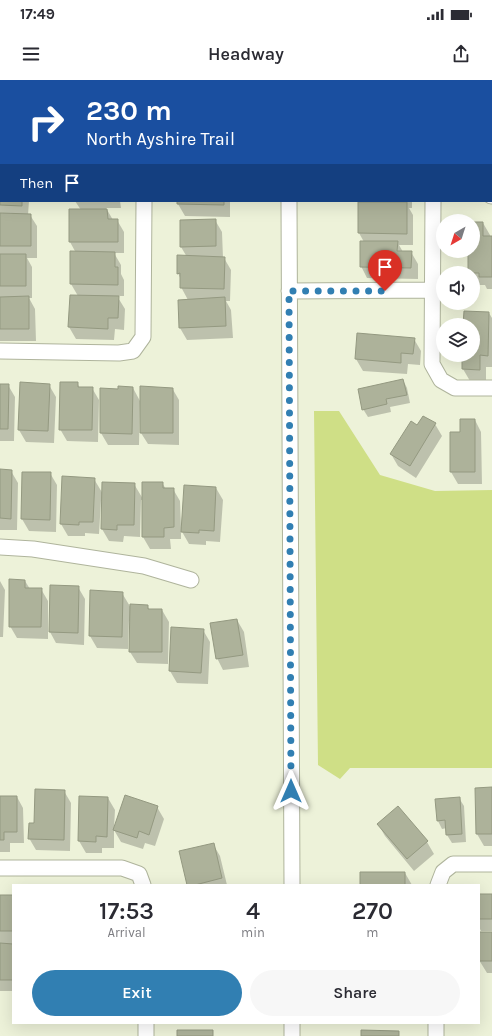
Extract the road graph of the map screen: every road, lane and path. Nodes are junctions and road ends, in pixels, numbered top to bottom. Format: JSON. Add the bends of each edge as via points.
{"nodes":[{"id":1,"x":144,"y":202,"type":"edge"},
{"id":2,"x":289,"y":202,"type":"edge"},
{"id":3,"x":433,"y":202,"type":"edge"},
{"id":4,"x":432,"y":290,"type":"junction"},
{"id":5,"x":289,"y":291,"type":"junction"},
{"id":6,"x":0,"y":351,"type":"edge"},
{"id":7,"x":492,"y":388,"type":"edge"},
{"id":8,"x":0,"y":547,"type":"edge"},
{"id":9,"x":191,"y":580,"type":"dead end"},
{"id":10,"x":492,"y":864,"type":"edge"},
{"id":11,"x":0,"y":868,"type":"edge"},
{"id":12,"x":440,"y":879,"type":"edge"},
{"id":13,"x":141,"y":880,"type":"edge"},
{"id":14,"x":292,"y":884,"type":"edge"},
{"id":15,"x":146,"y":1024,"type":"edge"},
{"id":16,"x":292,"y":1024,"type":"edge"},
{"id":17,"x":436,"y":1024,"type":"edge"},
{"id":18,"x":146,"y":1036,"type":"edge"},
{"id":19,"x":292,"y":1036,"type":"edge"},
{"id":20,"x":436,"y":1036,"type":"edge"}],
"edges":[{"from":1,"to":6,"type":"street","via":[[143,337],[133,352]]},
{"from":2,"to":5,"type":"street"},
{"from":3,"to":4,"type":"street"},
{"from":4,"to":5,"type":"street"},
{"from":4,"to":7,"type":"street","via":[[432,364],[440,380],[455,388]]},
{"from":5,"to":14,"type":"street"},
{"from":8,"to":9,"type":"street","via":[[33,549],[144,566]]},
{"from":10,"to":12,"type":"street","via":[[453,864]]},
{"from":11,"to":13,"type":"street","via":[[122,868]]},
{"from":15,"to":18,"type":"street"},
{"from":16,"to":19,"type":"street"},
{"from":17,"to":20,"type":"street"}]}
